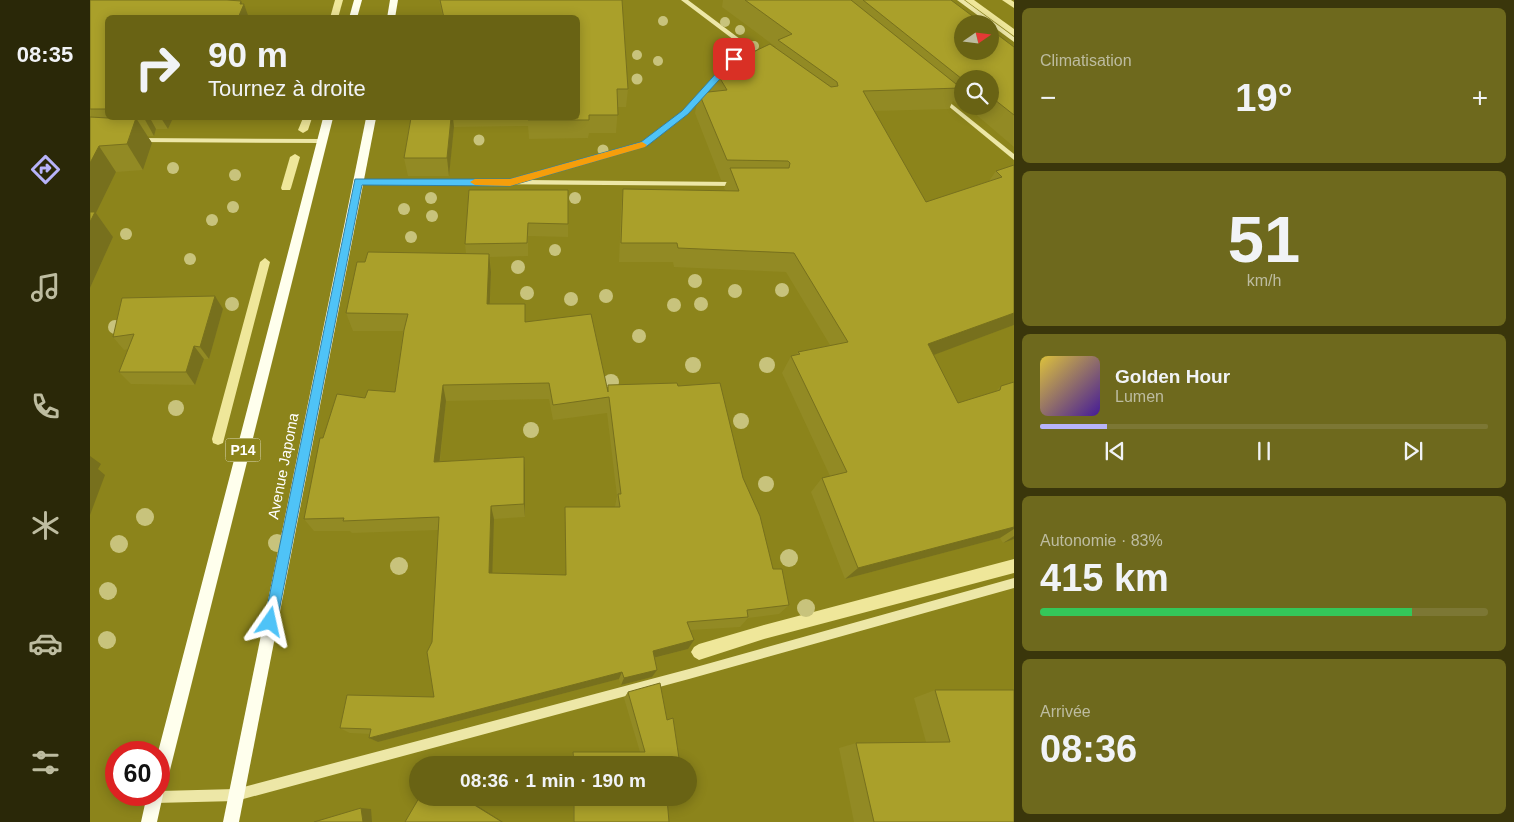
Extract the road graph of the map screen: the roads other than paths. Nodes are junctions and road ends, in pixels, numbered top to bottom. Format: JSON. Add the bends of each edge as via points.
{"nodes":[{"id":1,"x":358,"y":0,"type":"edge"},
{"id":2,"x":394,"y":0,"type":"edge"},
{"id":3,"x":684,"y":0,"type":"edge"},
{"id":4,"x":960,"y":0,"type":"edge"},
{"id":5,"x":354,"y":15,"type":"edge"},
{"id":6,"x":392,"y":15,"type":"edge"},
{"id":7,"x":1014,"y":40,"type":"edge"},
{"id":8,"x":746,"y":46,"type":"junction"},
{"id":9,"x":768,"y":62,"type":"edge"},
{"id":10,"x":938,"y":95,"type":"edge"},
{"id":11,"x":327,"y":120,"type":"edge"},
{"id":12,"x":371,"y":120,"type":"edge"},
{"id":13,"x":129,"y":140,"type":"edge"},
{"id":14,"x":322,"y":141,"type":"junction"},
{"id":15,"x":1014,"y":158,"type":"edge"},
{"id":16,"x":358,"y":181,"type":"junction"},
{"id":17,"x":510,"y":182,"type":"junction"},
{"id":18,"x":749,"y":184,"type":"edge"},
{"id":19,"x":1014,"y":583,"type":"edge"},
{"id":20,"x":169,"y":741,"type":"edge"},
{"id":21,"x":170,"y":792,"type":"edge"},
{"id":22,"x":236,"y":795,"type":"junction"},
{"id":23,"x":153,"y":806,"type":"edge"},
{"id":24,"x":149,"y":822,"type":"edge"},
{"id":25,"x":231,"y":822,"type":"edge"}],
"edges":[{"from":1,"to":5,"type":"main road"},
{"from":2,"to":6,"type":"main road"},
{"from":3,"to":8,"type":"street"},
{"from":4,"to":7,"type":"street"},
{"from":8,"to":9,"type":"street"},
{"from":8,"to":17,"type":"street","via":[[685,112],[644,144]]},
{"from":10,"to":15,"type":"street"},
{"from":11,"to":14,"type":"main road","number":"P14"},
{"from":12,"to":16,"type":"main road","name":"Avenue Japoma"},
{"from":13,"to":14,"type":"street"},
{"from":14,"to":20,"type":"main road","number":"P14"},
{"from":16,"to":17,"type":"street"},
{"from":16,"to":22,"type":"main road","name":"Avenue Japoma"},
{"from":17,"to":18,"type":"street"},
{"from":19,"to":22,"type":"street"},
{"from":21,"to":22,"type":"street"},
{"from":22,"to":25,"type":"main road","name":"Avenue Japoma"},
{"from":23,"to":24,"type":"main road","number":"P14"}]}
